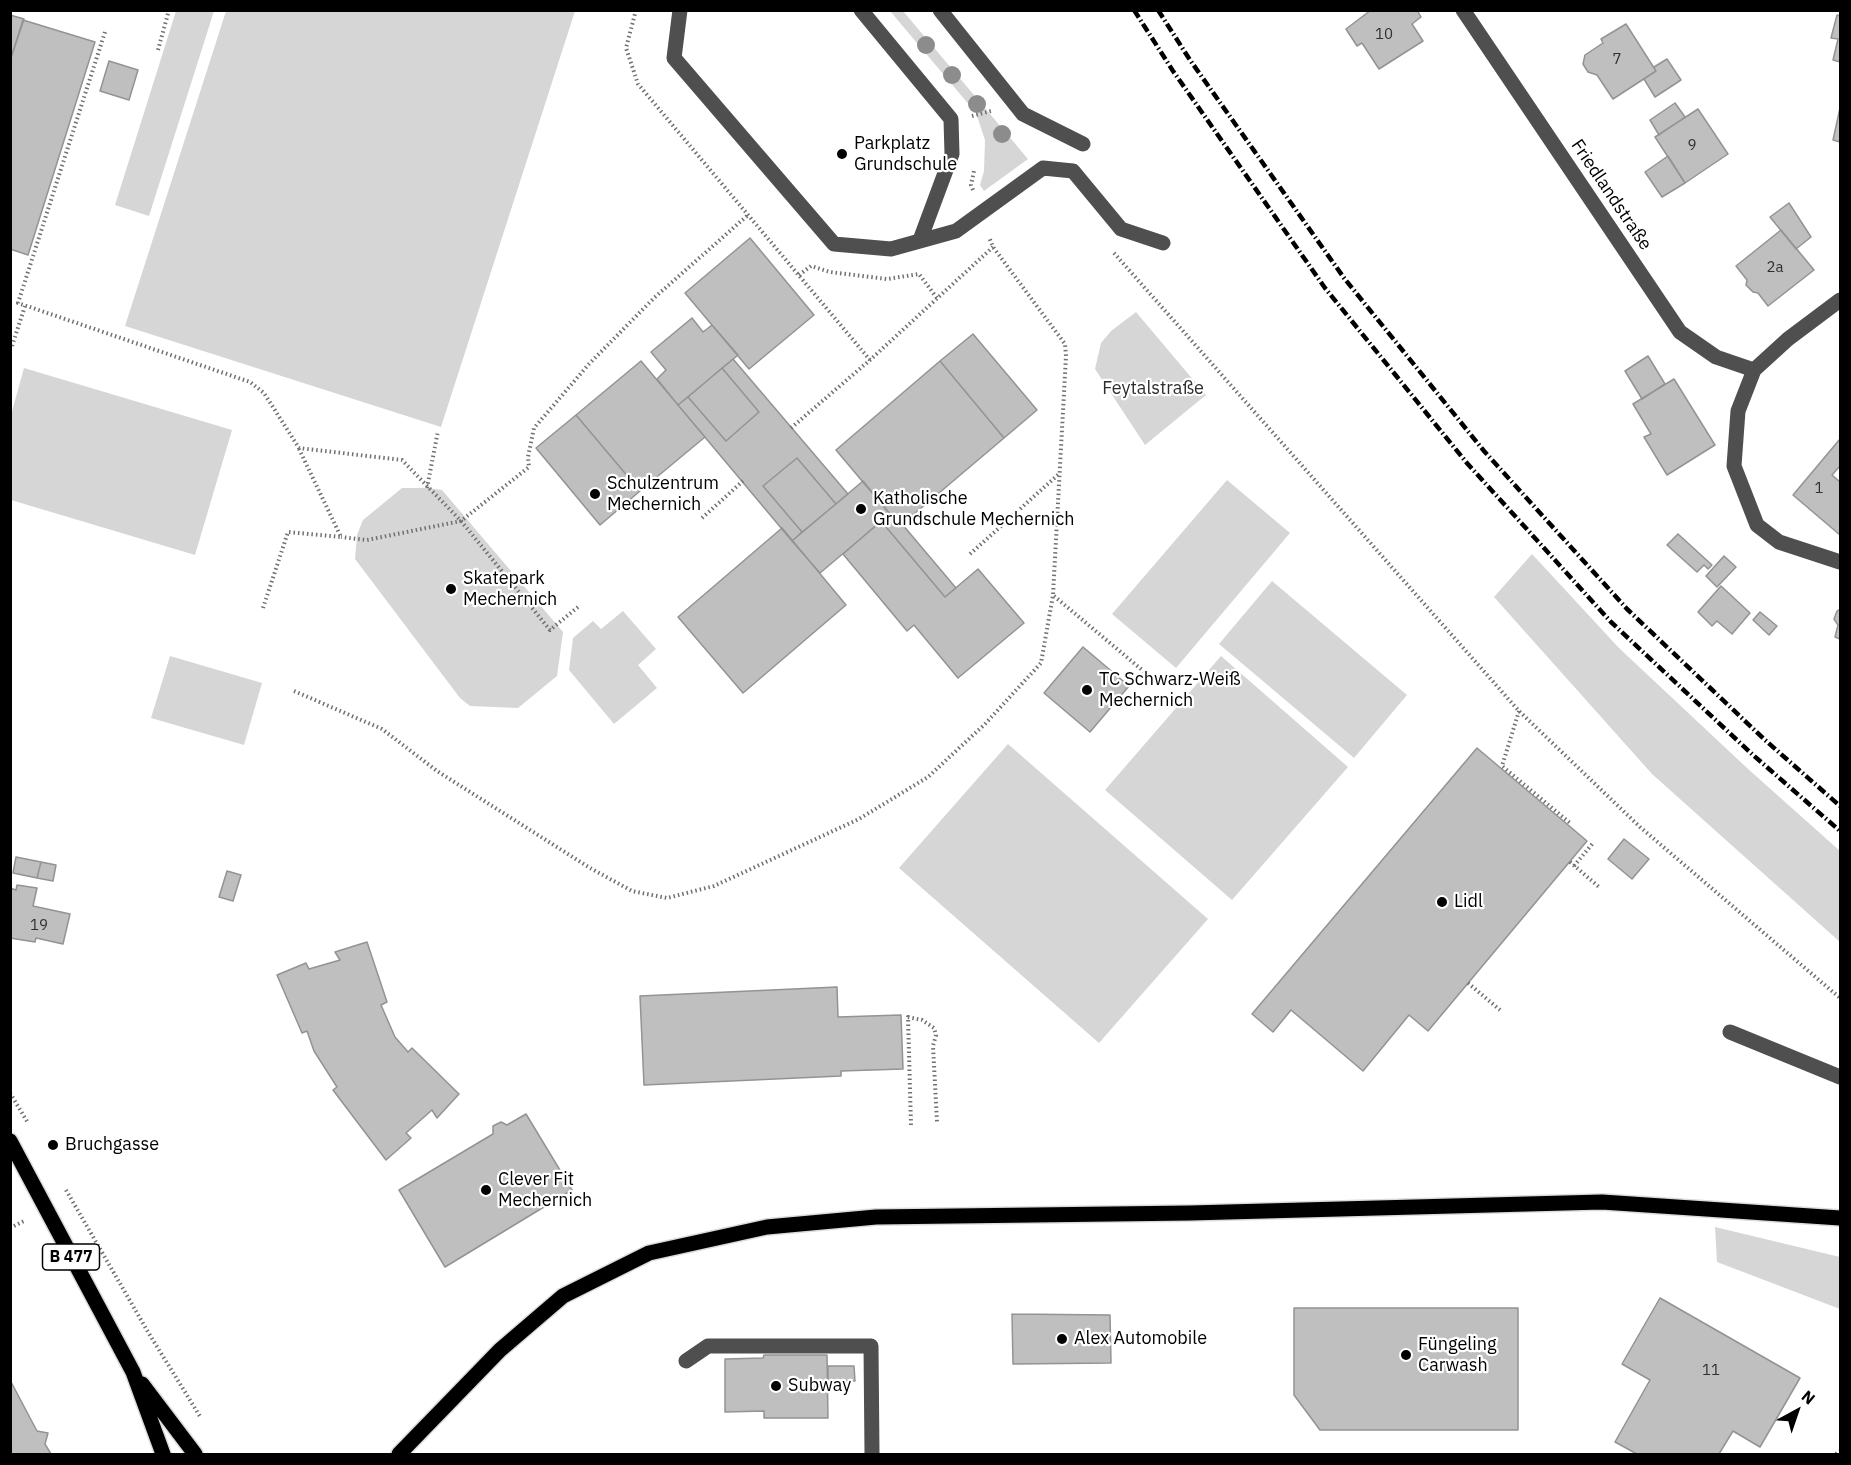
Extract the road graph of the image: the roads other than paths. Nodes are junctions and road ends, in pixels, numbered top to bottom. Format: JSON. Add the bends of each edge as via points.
{"nodes":[{"id":1,"x":680,"y":10,"type":"edge"},
{"id":2,"x":861,"y":10,"type":"edge"},
{"id":3,"x":940,"y":10,"type":"edge"},
{"id":4,"x":1463,"y":10,"type":"edge"},
{"id":5,"x":1083,"y":144,"type":"dead end"},
{"id":6,"x":921,"y":240,"type":"junction"},
{"id":7,"x":1163,"y":243,"type":"dead end"},
{"id":8,"x":1840,"y":300,"type":"edge"},
{"id":9,"x":1754,"y":370,"type":"junction"},
{"id":10,"x":1840,"y":562,"type":"edge"},
{"id":11,"x":1730,"y":1032,"type":"dead end"},
{"id":12,"x":1840,"y":1077,"type":"edge"},
{"id":13,"x":10,"y":1141,"type":"edge"},
{"id":14,"x":1840,"y":1218,"type":"edge"},
{"id":15,"x":686,"y":1361,"type":"dead end"},
{"id":16,"x":133,"y":1372,"type":"junction"},
{"id":17,"x":426,"y":1428,"type":"junction"},
{"id":18,"x":163,"y":1455,"type":"edge"},
{"id":19,"x":195,"y":1455,"type":"edge"},
{"id":20,"x":399,"y":1455,"type":"edge"},
{"id":21,"x":411,"y":1455,"type":"edge"},
{"id":22,"x":872,"y":1455,"type":"edge"}],
"edges":[{"from":1,"to":6,"type":"street","via":[[674,58],[834,244],[891,249]]},
{"from":2,"to":6,"type":"street","via":[[951,119],[952,154]]},
{"from":3,"to":5,"type":"street","via":[[1023,114]]},
{"from":4,"to":9,"type":"street","name":"Friedlandstraße","via":[[1680,332],[1716,357]]},
{"from":6,"to":7,"type":"street","via":[[956,231],[1043,168],[1073,171],[1121,229]]},
{"from":8,"to":9,"type":"street"},
{"from":9,"to":10,"type":"street","via":[[1738,411],[1734,466],[1757,525],[1779,542]]},
{"from":11,"to":12,"type":"street"},
{"from":13,"to":16,"type":"main road","number":"B 477"},
{"from":14,"to":17,"type":"main road","via":[[1602,1202],[876,1217],[767,1227],[649,1253],[563,1296],[500,1350]]},
{"from":15,"to":22,"type":"street","via":[[708,1346],[871,1346]]},
{"from":16,"to":18,"type":"main road","number":"B 477"},
{"from":16,"to":19,"type":"main road","number":"B 477"},
{"from":17,"to":20,"type":"main road"},
{"from":17,"to":21,"type":"main road"}]}
